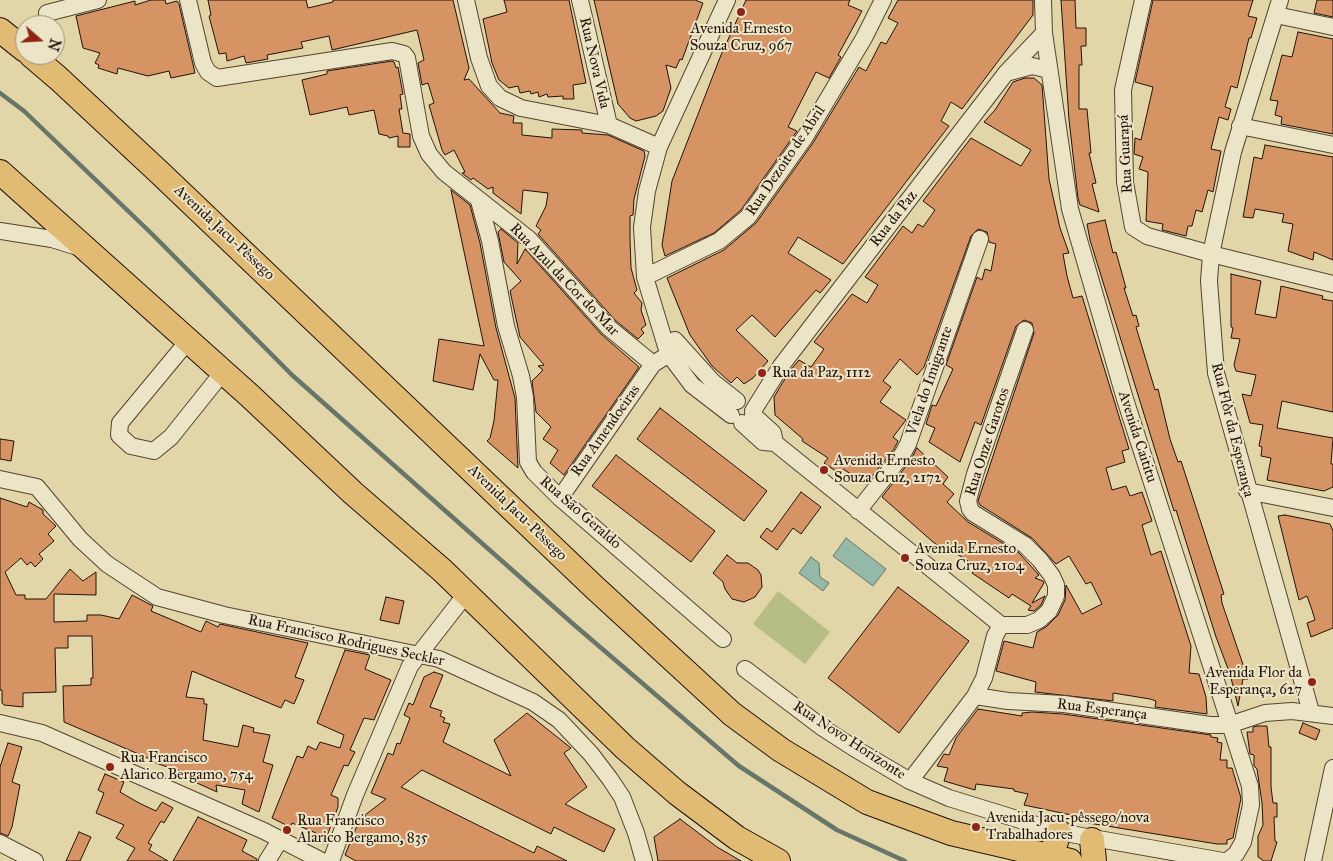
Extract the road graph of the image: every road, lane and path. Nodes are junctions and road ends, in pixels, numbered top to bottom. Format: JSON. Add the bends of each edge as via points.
{"nodes":[{"id":1,"x":98,"y":0,"type":"edge"},
{"id":2,"x":188,"y":0,"type":"edge"},
{"id":3,"x":466,"y":0,"type":"edge"},
{"id":4,"x":580,"y":0,"type":"edge"},
{"id":5,"x":727,"y":0,"type":"edge"},
{"id":6,"x":883,"y":0,"type":"edge"},
{"id":7,"x":1043,"y":0,"type":"edge"},
{"id":8,"x":1142,"y":0,"type":"edge"},
{"id":9,"x":1278,"y":8,"type":"edge"},
{"id":10,"x":47,"y":13,"type":"dead end"},
{"id":11,"x":1333,"y":27,"type":"edge"},
{"id":12,"x":0,"y":30,"type":"edge"},
{"id":13,"x":1044,"y":33,"type":"junction"},
{"id":14,"x":15,"y":42,"type":"edge"},
{"id":15,"x":43,"y":65,"type":"edge"},
{"id":16,"x":1049,"y":70,"type":"junction"},
{"id":17,"x":1006,"y":73,"type":"junction"},
{"id":18,"x":609,"y":125,"type":"junction"},
{"id":19,"x":1240,"y":126,"type":"junction"},
{"id":20,"x":1333,"y":145,"type":"edge"},
{"id":21,"x":659,"y":147,"type":"junction"},
{"id":22,"x":0,"y":172,"type":"edge"},
{"id":23,"x":479,"y":201,"type":"junction"},
{"id":24,"x":0,"y":230,"type":"edge"},
{"id":25,"x":980,"y":239,"type":"dead end"},
{"id":26,"x":86,"y":249,"type":"junction"},
{"id":27,"x":1211,"y":254,"type":"junction"},
{"id":28,"x":645,"y":277,"type":"junction"},
{"id":29,"x":1333,"y":284,"type":"edge"},
{"id":30,"x":1025,"y":330,"type":"dead end"},
{"id":31,"x":188,"y":341,"type":"junction"},
{"id":32,"x":675,"y":350,"type":"junction"},
{"id":33,"x":653,"y":364,"type":"junction"},
{"id":34,"x":223,"y":372,"type":"junction"},
{"id":35,"x":744,"y":411,"type":"junction"},
{"id":36,"x":0,"y":479,"type":"edge"},
{"id":37,"x":1247,"y":491,"type":"junction"},
{"id":38,"x":560,"y":498,"type":"junction"},
{"id":39,"x":1333,"y":508,"type":"edge"},
{"id":40,"x":858,"y":511,"type":"junction"},
{"id":41,"x":466,"y":594,"type":"junction"},
{"id":42,"x":1001,"y":625,"type":"junction"},
{"id":43,"x":723,"y":639,"type":"dead end"},
{"id":44,"x":418,"y":655,"type":"junction"},
{"id":45,"x":745,"y":669,"type":"dead end"},
{"id":46,"x":975,"y":696,"type":"junction"},
{"id":47,"x":1311,"y":712,"type":"junction"},
{"id":48,"x":1333,"y":716,"type":"edge"},
{"id":49,"x":0,"y":723,"type":"edge"},
{"id":50,"x":1229,"y":725,"type":"junction"},
{"id":51,"x":1333,"y":768,"type":"edge"},
{"id":52,"x":910,"y":781,"type":"junction"},
{"id":53,"x":1059,"y":832,"type":"junction"},
{"id":54,"x":280,"y":840,"type":"junction"},
{"id":55,"x":0,"y":843,"type":"edge"},
{"id":56,"x":1093,"y":850,"type":"edge"},
{"id":57,"x":1046,"y":856,"type":"junction"},
{"id":58,"x":35,"y":861,"type":"edge"},
{"id":59,"x":267,"y":861,"type":"edge"},
{"id":60,"x":322,"y":861,"type":"edge"},
{"id":61,"x":331,"y":861,"type":"edge"},
{"id":62,"x":644,"y":861,"type":"edge"},
{"id":63,"x":778,"y":861,"type":"edge"},
{"id":64,"x":1070,"y":861,"type":"edge"},
{"id":65,"x":1225,"y":861,"type":"edge"},
{"id":66,"x":1313,"y":861,"type":"edge"}],
"edges":[{"from":1,"to":10,"type":"street"},
{"from":2,"to":23,"type":"street","name":"Rua Azul da Cor do Mar","via":[[203,63],[211,76],[222,79],[392,50],[407,58],[416,115],[429,154],[444,172]]},
{"from":3,"to":18,"type":"street","via":[[478,58],[489,86],[500,98],[521,108]]},
{"from":4,"to":18,"type":"street","name":"Rua Nova Vida"},
{"from":5,"to":21,"type":"street"},
{"from":6,"to":28,"type":"street","name":"Rua Dezoito de Abril","via":[[805,137],[748,217],[719,241]]},
{"from":7,"to":13,"type":"street","name":"Avenida Caititu"},
{"from":8,"to":27,"type":"street","name":"Rua Guarapá","via":[[1124,82],[1124,182],[1133,227],[1148,236]]},
{"from":9,"to":11,"type":"street"},
{"from":9,"to":19,"type":"street","name":"Rua Flôr da Esperança"},
{"from":12,"to":14,"type":"highway"},
{"from":13,"to":16,"type":"street","name":"Avenida Caititu"},
{"from":13,"to":17,"type":"street","name":"Rua da Paz"},
{"from":15,"to":57,"type":"highway","name":"Avenida Jacu-Pêssego","via":[[732,714],[782,750],[867,802],[951,833]]},
{"from":16,"to":17,"type":"street","via":[[1032,66]]},
{"from":16,"to":50,"type":"street","name":"Avenida Caititu","via":[[1070,210],[1094,297]]},
{"from":17,"to":35,"type":"street","name":"Rua da Paz"},
{"from":18,"to":21,"type":"street"},
{"from":19,"to":20,"type":"street"},
{"from":19,"to":27,"type":"street","name":"Rua Flôr da Esperança"},
{"from":21,"to":28,"type":"street","via":[[647,191],[642,227]]},
{"from":22,"to":26,"type":"highway"},
{"from":23,"to":33,"type":"street","name":"Rua Azul da Cor do Mar","via":[[529,239],[608,327]]},
{"from":23,"to":38,"type":"street","name":"Rua São Geraldo","via":[[506,326],[521,376],[528,462],[542,482]]},
{"from":24,"to":26,"type":"street"},
{"from":25,"to":40,"type":"street","name":"Viela do Imigrante","via":[[908,444]]},
{"from":26,"to":31,"type":"highway"},
{"from":27,"to":29,"type":"street"},
{"from":27,"to":37,"type":"street","name":"Rua Flôr da Esperança","via":[[1209,282],[1216,373]]},
{"from":28,"to":32,"type":"street","via":[[660,323]]},
{"from":30,"to":42,"type":"street","name":"Rua Onze Garotos","via":[[968,501],[973,514],[1024,544],[1040,560],[1056,585],[1056,596],[1039,620],[1027,625]]},
{"from":31,"to":34,"type":"highway"},
{"from":31,"to":34,"type":"street","via":[[120,423],[119,435],[131,446],[154,451],[172,437]]},
{"from":32,"to":33,"type":"street"},
{"from":32,"to":35,"type":"street","via":[[692,385]]},
{"from":33,"to":38,"type":"street","name":"Rua Amendoeiras"},
{"from":34,"to":41,"type":"highway"},
{"from":35,"to":40,"type":"street","via":[[773,433],[775,443]]},
{"from":36,"to":44,"type":"street","name":"Rua Francisco Rodrigues Seckler","via":[[37,487],[107,564],[157,597],[216,613]]},
{"from":37,"to":39,"type":"street"},
{"from":37,"to":47,"type":"street","name":"Rua Flôr da Esperança"},
{"from":38,"to":43,"type":"street","name":"Rua São Geraldo"},
{"from":40,"to":42,"type":"street"},
{"from":41,"to":44,"type":"street"},
{"from":41,"to":63,"type":"highway","via":[[676,793],[738,838]]},
{"from":42,"to":46,"type":"street"},
{"from":44,"to":61,"type":"street","via":[[410,666],[359,786]]},
{"from":44,"to":62,"type":"street","name":"Rua Francisco Rodrigues Seckler","via":[[439,659],[467,671],[533,702],[559,720],[591,754],[622,797]]},
{"from":45,"to":52,"type":"street","name":"Rua Novo Horizonte","via":[[823,728]]},
{"from":46,"to":50,"type":"street","name":"Rua Esperança"},
{"from":46,"to":52,"type":"street"},
{"from":47,"to":48,"type":"street"},
{"from":47,"to":50,"type":"street","via":[[1265,713]]},
{"from":49,"to":54,"type":"street","via":[[42,733]]},
{"from":50,"to":65,"type":"street","name":"Avenida Caititu","via":[[1250,786],[1251,805],[1243,842],[1236,854]]},
{"from":51,"to":66,"type":"street"},
{"from":52,"to":53,"type":"street","name":"Rua Novo Horizonte","via":[[948,798]]},
{"from":53,"to":56,"type":"street","name":"Rua Novo Horizonte"},
{"from":53,"to":57,"type":"highway","via":[[1054,848]]},
{"from":54,"to":59,"type":"street"},
{"from":54,"to":60,"type":"street"},
{"from":55,"to":58,"type":"street"},
{"from":56,"to":65,"type":"street","name":"Rua Novo Horizonte"},
{"from":57,"to":64,"type":"highway","name":"Avenida Jacu-Pêssego"}]}
